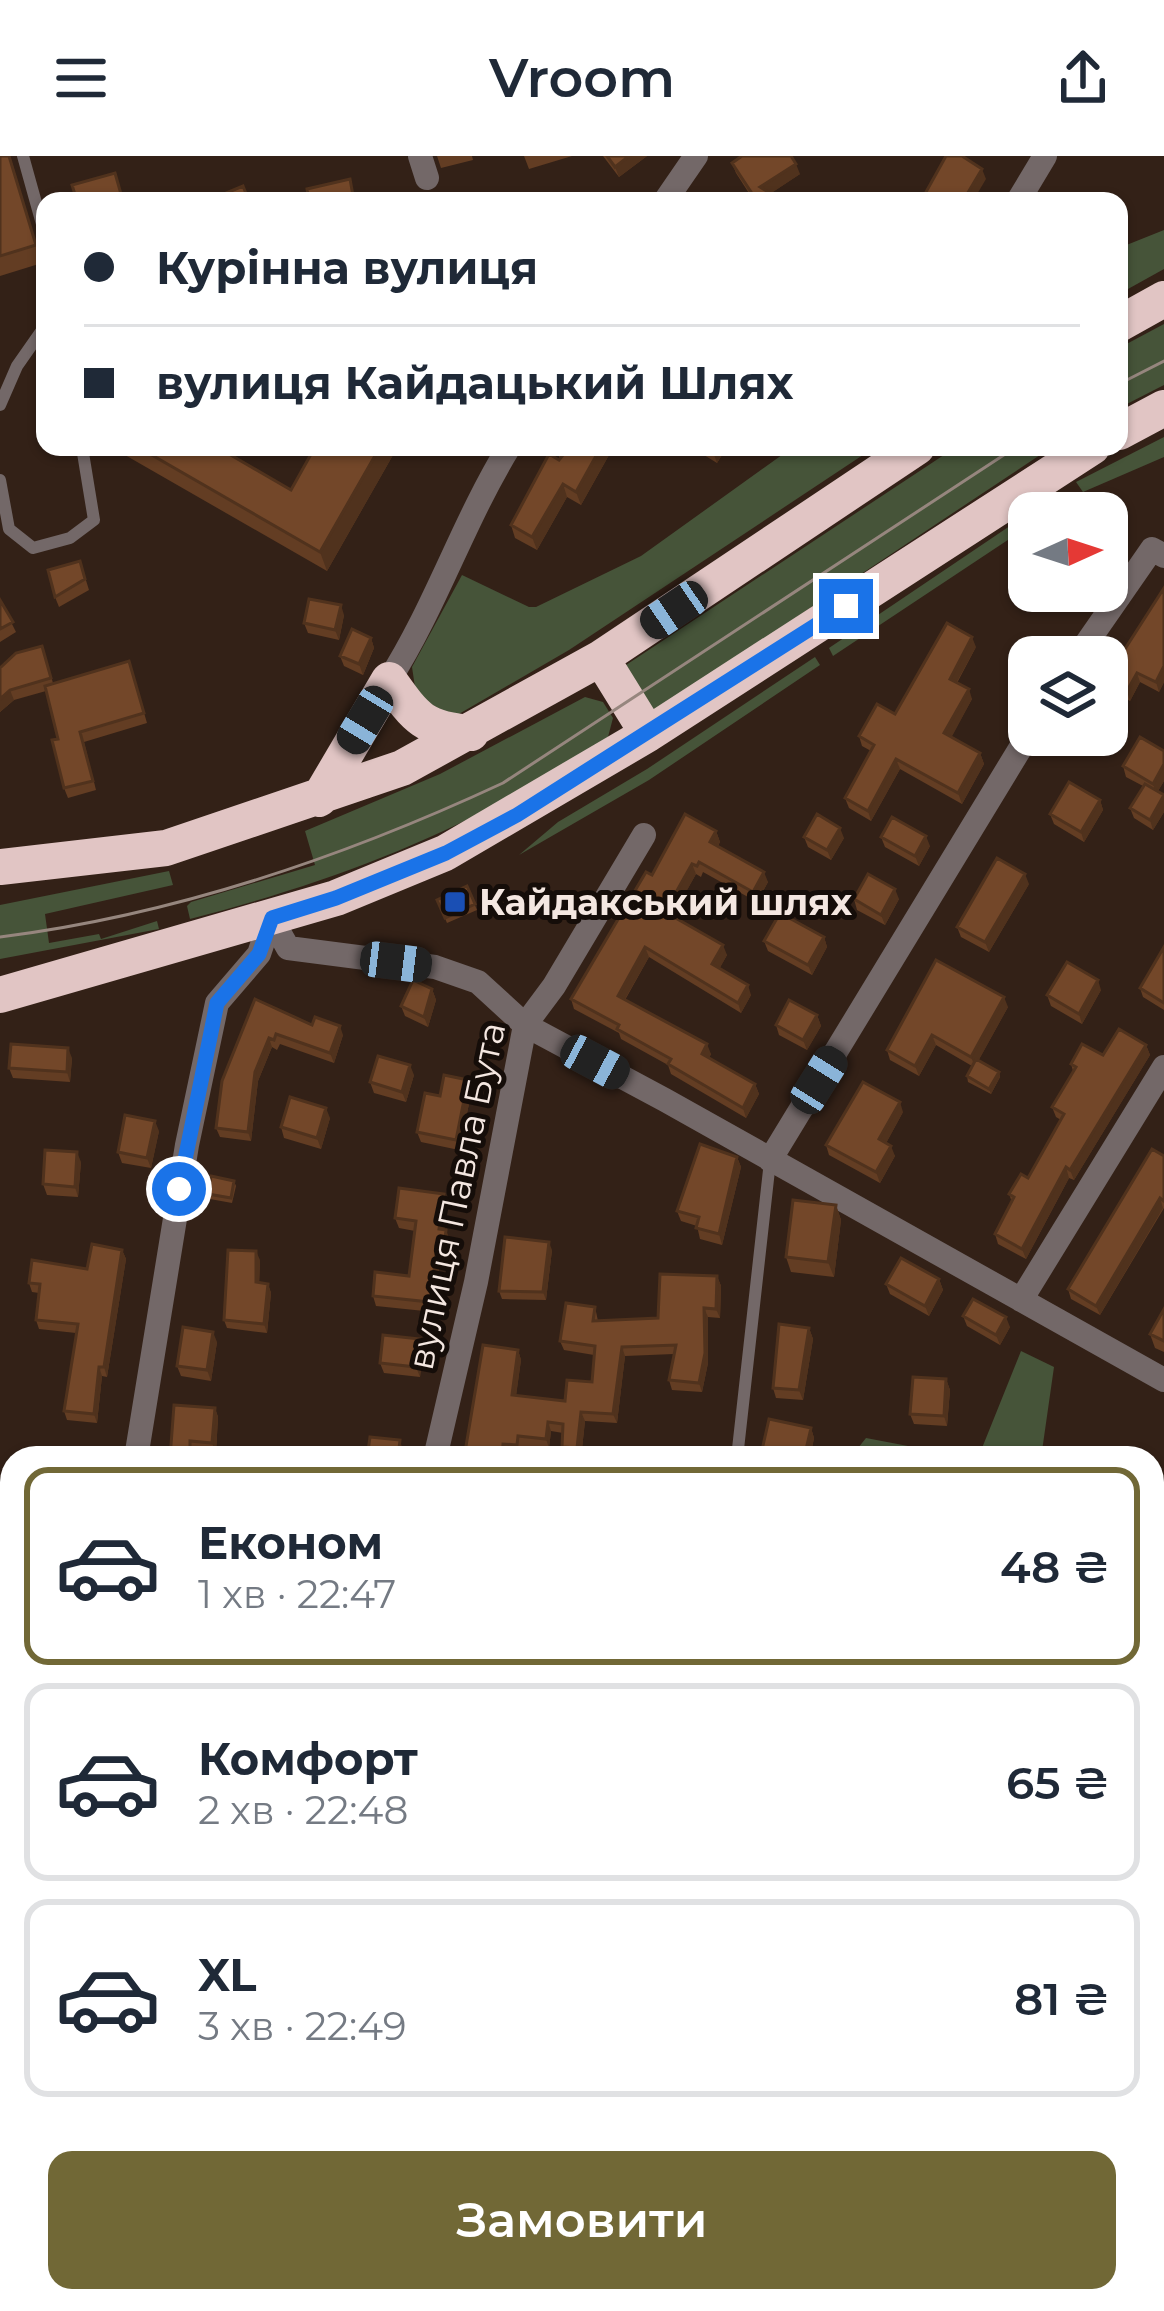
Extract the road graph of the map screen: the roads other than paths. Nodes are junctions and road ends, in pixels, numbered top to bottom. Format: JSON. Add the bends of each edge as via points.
{"nodes":[{"id":1,"x":23,"y":156,"type":"edge"},
{"id":2,"x":696,"y":156,"type":"edge"},
{"id":3,"x":1045,"y":156,"type":"edge"},
{"id":4,"x":670,"y":192,"type":"edge"},
{"id":5,"x":1023,"y":192,"type":"edge"},
{"id":6,"x":36,"y":203,"type":"edge"},
{"id":7,"x":1164,"y":299,"type":"edge"},
{"id":8,"x":1128,"y":319,"type":"edge"},
{"id":9,"x":36,"y":339,"type":"edge"},
{"id":10,"x":0,"y":405,"type":"edge"},
{"id":11,"x":1164,"y":408,"type":"edge"},
{"id":12,"x":1128,"y":427,"type":"edge"},
{"id":13,"x":83,"y":456,"type":"edge"},
{"id":14,"x":504,"y":456,"type":"edge"},
{"id":15,"x":903,"y":456,"type":"edge"},
{"id":16,"x":1078,"y":456,"type":"edge"},
{"id":17,"x":0,"y":480,"type":"edge"},
{"id":18,"x":1164,"y":556,"type":"edge"},
{"id":19,"x":1092,"y":636,"type":"edge"},
{"id":20,"x":601,"y":658,"type":"junction"},
{"id":21,"x":388,"y":680,"type":"junction"},
{"id":22,"x":471,"y":734,"type":"junction"},
{"id":23,"x":648,"y":734,"type":"junction"},
{"id":24,"x":1016,"y":756,"type":"edge"},
{"id":25,"x":319,"y":799,"type":"junction"},
{"id":26,"x":644,"y":836,"type":"dead end"},
{"id":27,"x":0,"y":866,"type":"edge"},
{"id":28,"x":272,"y":918,"type":"junction"},
{"id":29,"x":0,"y":995,"type":"edge"},
{"id":30,"x":525,"y":1025,"type":"junction"},
{"id":31,"x":1161,"y":1080,"type":"edge"},
{"id":32,"x":770,"y":1160,"type":"junction"},
{"id":33,"x":1022,"y":1300,"type":"junction"},
{"id":34,"x":1164,"y":1380,"type":"edge"},
{"id":35,"x":138,"y":1446,"type":"edge"},
{"id":36,"x":438,"y":1446,"type":"edge"},
{"id":37,"x":737,"y":1446,"type":"edge"}],
"edges":[{"from":1,"to":6,"type":"lane"},
{"from":2,"to":4,"type":"street"},
{"from":3,"to":5,"type":"street"},
{"from":7,"to":8,"type":"highway"},
{"from":9,"to":10,"type":"lane"},
{"from":11,"to":12,"type":"highway"},
{"from":13,"to":17,"type":"lane","via":[[94,520],[70,538],[33,548],[9,529]]},
{"from":14,"to":21,"type":"street"},
{"from":15,"to":20,"type":"highway"},
{"from":16,"to":23,"type":"highway"},
{"from":18,"to":19,"type":"street","via":[[1152,549]]},
{"from":20,"to":22,"type":"highway"},
{"from":20,"to":23,"type":"highway"},
{"from":21,"to":22,"type":"highway","via":[[415,717],[437,730]]},
{"from":21,"to":25,"type":"highway"},
{"from":22,"to":25,"type":"highway"},
{"from":23,"to":28,"type":"highway","via":[[446,853]]},
{"from":24,"to":32,"type":"street"},
{"from":25,"to":27,"type":"highway","via":[[166,848]]},
{"from":26,"to":30,"type":"street","name":"вулиця Павла Бута"},
{"from":28,"to":29,"type":"highway"},
{"from":28,"to":30,"type":"street","via":[[288,948],[435,967],[478,982]]},
{"from":28,"to":35,"type":"street","via":[[259,954],[217,1003]]},
{"from":30,"to":32,"type":"street"},
{"from":30,"to":36,"type":"street","name":"вулиця Павла Бута"},
{"from":31,"to":33,"type":"street"},
{"from":32,"to":33,"type":"street"},
{"from":32,"to":37,"type":"lane"},
{"from":33,"to":34,"type":"street"}]}
